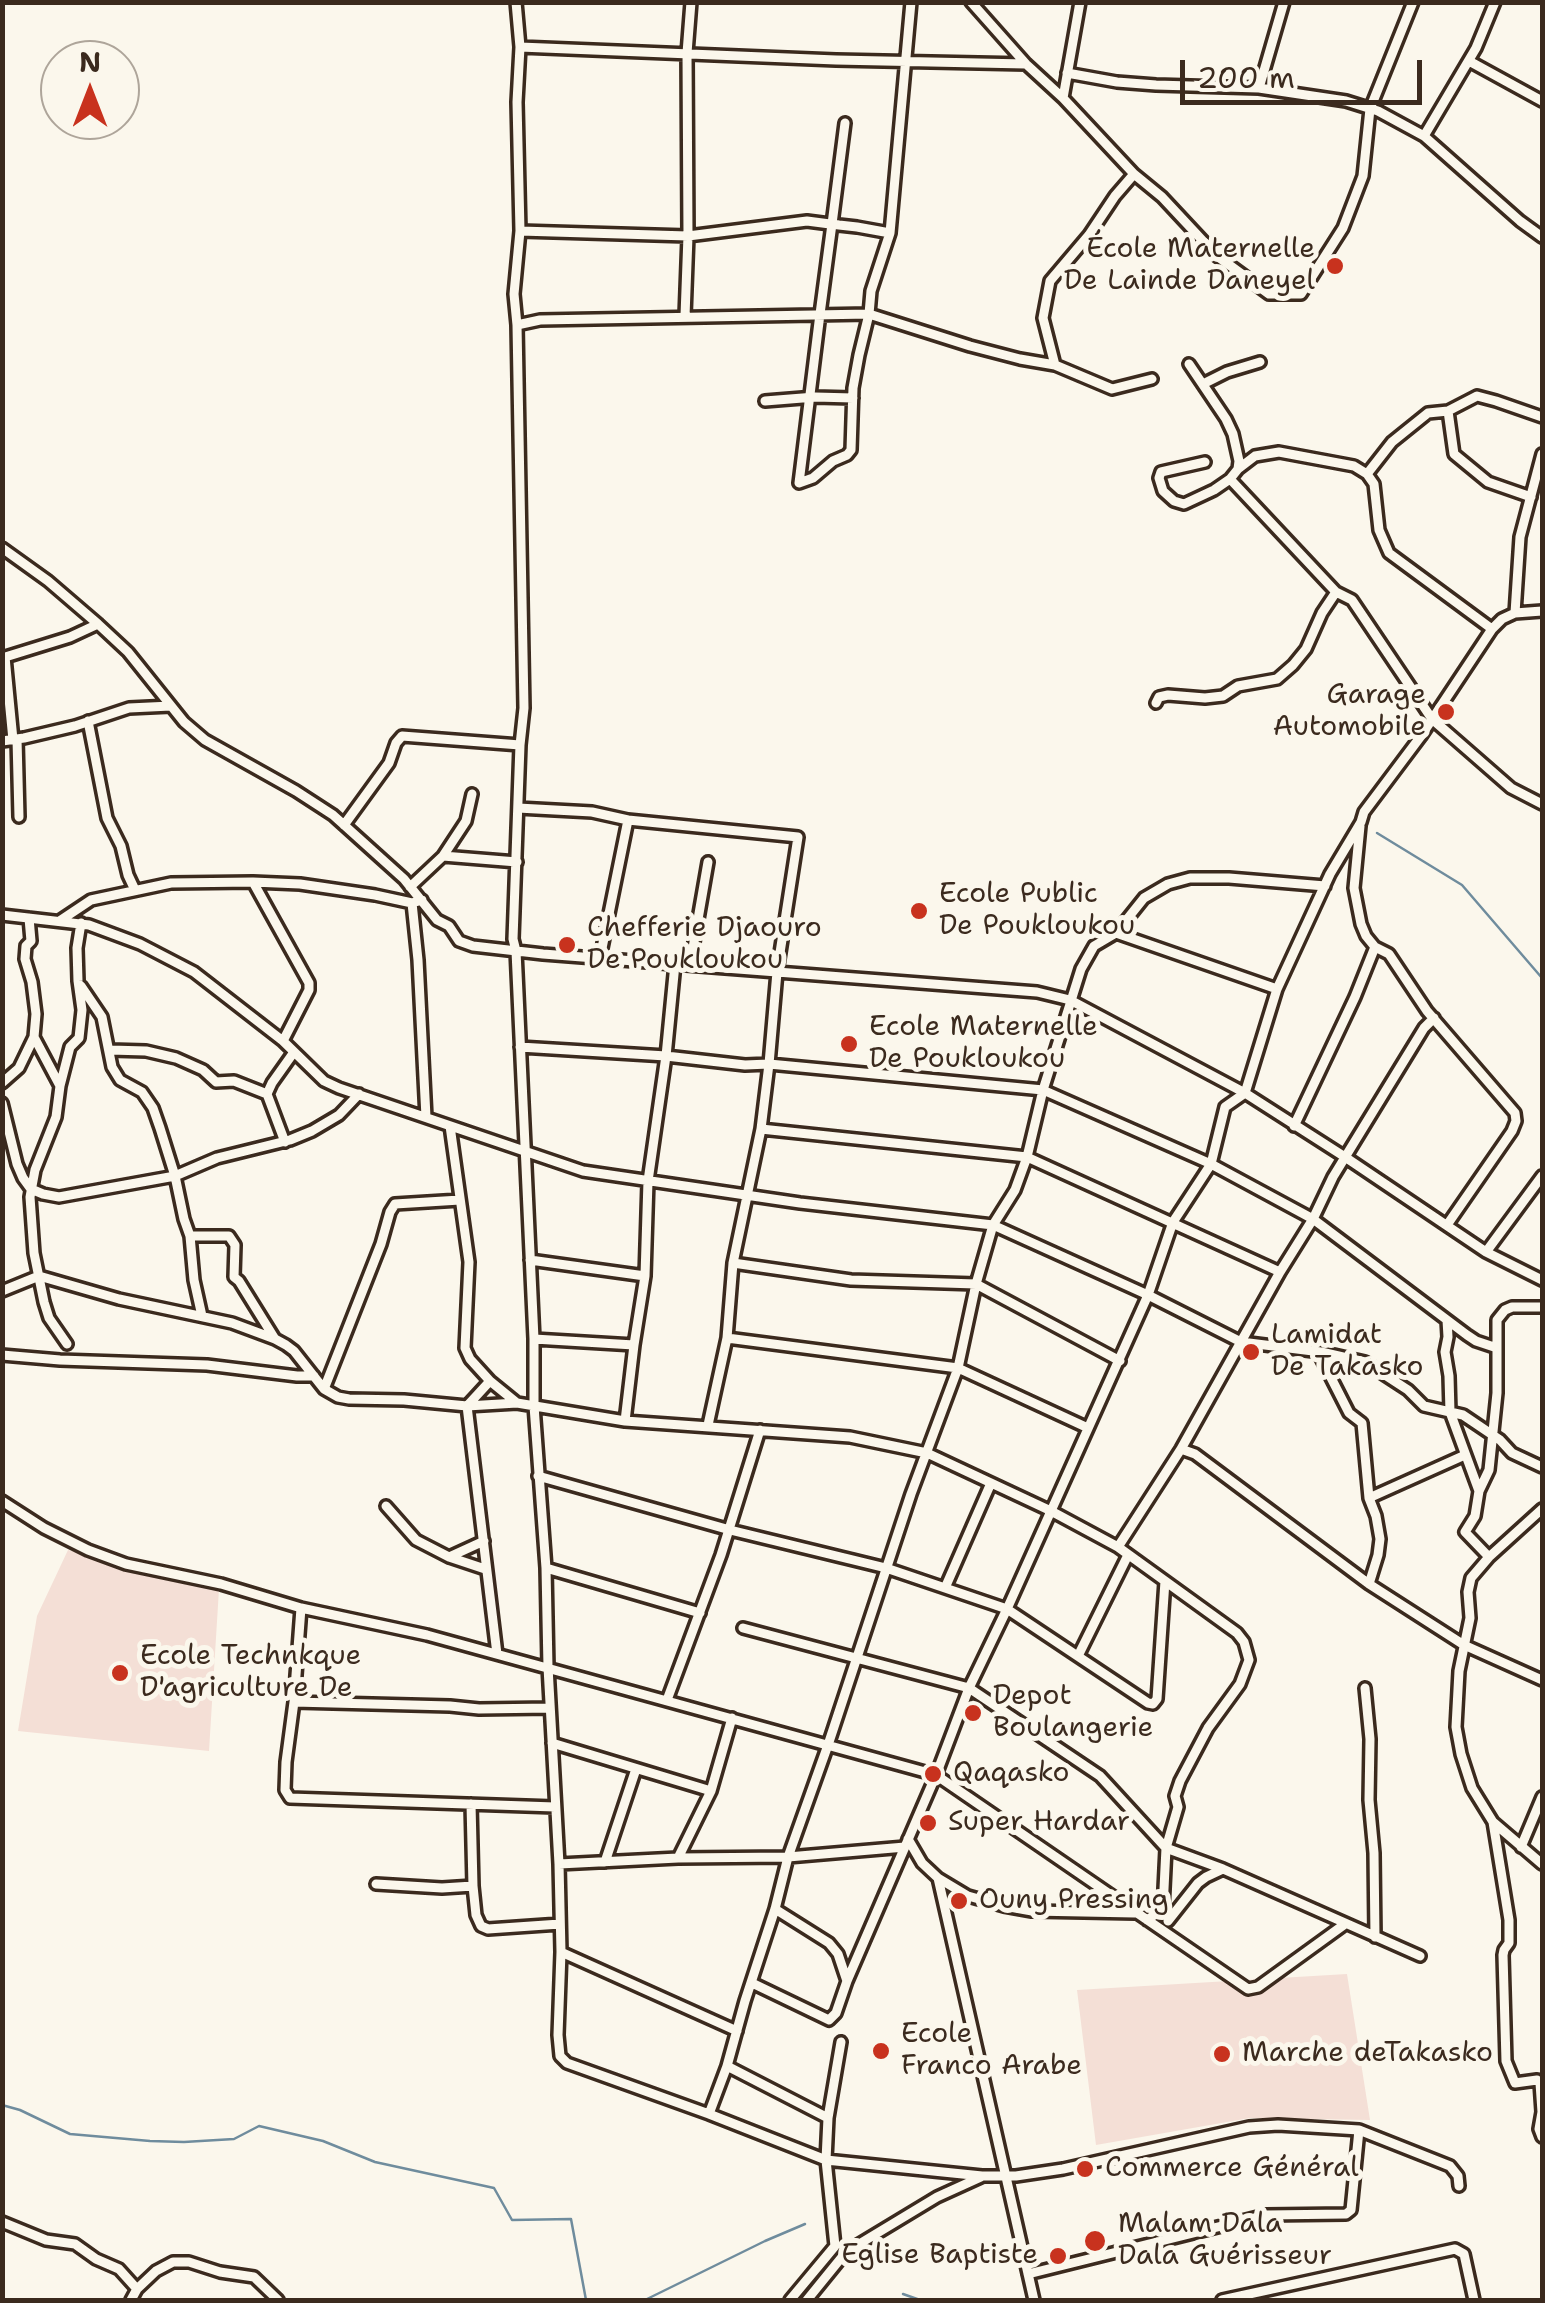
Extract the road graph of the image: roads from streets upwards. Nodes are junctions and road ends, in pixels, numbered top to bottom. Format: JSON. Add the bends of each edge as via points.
{"nodes":[{"id":1,"x":516,"y":2,"type":"edge"},
{"id":2,"x":691,"y":2,"type":"edge"},
{"id":3,"x":910,"y":2,"type":"edge"},
{"id":4,"x":972,"y":2,"type":"edge"},
{"id":5,"x":1080,"y":2,"type":"edge"},
{"id":6,"x":1284,"y":2,"type":"edge"},
{"id":7,"x":1413,"y":2,"type":"edge"},
{"id":8,"x":1495,"y":2,"type":"edge"},
{"id":9,"x":520,"y":47,"type":"junction"},
{"id":10,"x":687,"y":53,"type":"junction"},
{"id":11,"x":906,"y":61,"type":"junction"},
{"id":12,"x":1469,"y":61,"type":"junction"},
{"id":13,"x":1026,"y":64,"type":"junction"},
{"id":14,"x":1067,"y":72,"type":"junction"},
{"id":15,"x":1260,"y":88,"type":"junction"},
{"id":16,"x":1064,"y":98,"type":"junction"},
{"id":17,"x":1542,"y":101,"type":"edge"},
{"id":18,"x":1370,"y":109,"type":"junction"},
{"id":19,"x":845,"y":124,"type":"dead end"},
{"id":20,"x":1424,"y":136,"type":"junction"},
{"id":21,"x":1134,"y":174,"type":"junction"},
{"id":22,"x":832,"y":224,"type":"junction"},
{"id":23,"x":520,"y":232,"type":"junction"},
{"id":24,"x":890,"y":233,"type":"junction"},
{"id":25,"x":688,"y":236,"type":"junction"},
{"id":26,"x":1542,"y":237,"type":"edge"},
{"id":27,"x":820,"y":314,"type":"junction"},
{"id":28,"x":868,"y":314,"type":"junction"},
{"id":29,"x":685,"y":316,"type":"junction"},
{"id":30,"x":517,"y":325,"type":"junction"},
{"id":31,"x":1260,"y":362,"type":"dead end"},
{"id":32,"x":1189,"y":364,"type":"dead end"},
{"id":33,"x":1054,"y":365,"type":"junction"},
{"id":34,"x":1152,"y":379,"type":"dead end"},
{"id":35,"x":1203,"y":384,"type":"junction"},
{"id":36,"x":810,"y":398,"type":"junction"},
{"id":37,"x":853,"y":398,"type":"junction"},
{"id":38,"x":766,"y":401,"type":"dead end"},
{"id":39,"x":1448,"y":411,"type":"junction"},
{"id":40,"x":1542,"y":417,"type":"edge"},
{"id":41,"x":1542,"y":454,"type":"edge"},
{"id":42,"x":1205,"y":462,"type":"dead end"},
{"id":43,"x":1238,"y":468,"type":"junction"},
{"id":44,"x":1367,"y":474,"type":"junction"},
{"id":45,"x":1230,"y":479,"type":"junction"},
{"id":46,"x":1531,"y":497,"type":"junction"},
{"id":47,"x":2,"y":548,"type":"edge"},
{"id":48,"x":1336,"y":592,"type":"junction"},
{"id":49,"x":1542,"y":610,"type":"edge"},
{"id":50,"x":1515,"y":613,"type":"junction"},
{"id":51,"x":98,"y":624,"type":"junction"},
{"id":52,"x":1492,"y":628,"type":"junction"},
{"id":53,"x":4,"y":657,"type":"edge"},
{"id":54,"x":1156,"y":703,"type":"dead end"},
{"id":55,"x":171,"y":706,"type":"junction"},
{"id":56,"x":1432,"y":718,"type":"junction"},
{"id":57,"x":88,"y":722,"type":"junction"},
{"id":58,"x":11,"y":740,"type":"edge"},
{"id":59,"x":520,"y":745,"type":"junction"},
{"id":60,"x":472,"y":794,"type":"dead end"},
{"id":61,"x":1542,"y":804,"type":"edge"},
{"id":62,"x":518,"y":808,"type":"junction"},
{"id":63,"x":19,"y":818,"type":"dead end"},
{"id":64,"x":628,"y":820,"type":"junction"},
{"id":65,"x":1361,"y":822,"type":"junction"},
{"id":66,"x":344,"y":825,"type":"junction"},
{"id":67,"x":443,"y":856,"type":"junction"},
{"id":68,"x":516,"y":862,"type":"junction"},
{"id":69,"x":708,"y":862,"type":"dead end"},
{"id":70,"x":253,"y":882,"type":"junction"},
{"id":71,"x":1324,"y":886,"type":"junction"},
{"id":72,"x":410,"y":887,"type":"junction"},
{"id":73,"x":135,"y":890,"type":"junction"},
{"id":74,"x":417,"y":902,"type":"junction"},
{"id":75,"x":2,"y":915,"type":"edge"},
{"id":76,"x":28,"y":918,"type":"junction"},
{"id":77,"x":61,"y":920,"type":"junction"},
{"id":78,"x":81,"y":923,"type":"junction"},
{"id":79,"x":1116,"y":933,"type":"junction"},
{"id":80,"x":1375,"y":947,"type":"junction"},
{"id":81,"x":516,"y":951,"type":"junction"},
{"id":82,"x":600,"y":958,"type":"junction"},
{"id":83,"x":675,"y":964,"type":"junction"},
{"id":84,"x":690,"y":965,"type":"junction"},
{"id":85,"x":777,"y":972,"type":"junction"},
{"id":86,"x":78,"y":981,"type":"junction"},
{"id":87,"x":1277,"y":989,"type":"junction"},
{"id":88,"x":1070,"y":1000,"type":"junction"},
{"id":89,"x":1434,"y":1018,"type":"junction"},
{"id":90,"x":34,"y":1036,"type":"junction"},
{"id":91,"x":282,"y":1041,"type":"junction"},
{"id":92,"x":520,"y":1047,"type":"junction"},
{"id":93,"x":110,"y":1050,"type":"junction"},
{"id":94,"x":294,"y":1052,"type":"junction"},
{"id":95,"x":666,"y":1056,"type":"junction"},
{"id":96,"x":769,"y":1064,"type":"junction"},
{"id":97,"x":2,"y":1082,"type":"edge"},
{"id":98,"x":60,"y":1086,"type":"junction"},
{"id":99,"x":1043,"y":1090,"type":"junction"},
{"id":100,"x":1245,"y":1093,"type":"junction"},
{"id":101,"x":267,"y":1094,"type":"junction"},
{"id":102,"x":358,"y":1094,"type":"junction"},
{"id":103,"x":2,"y":1103,"type":"edge"},
{"id":104,"x":426,"y":1118,"type":"junction"},
{"id":105,"x":450,"y":1126,"type":"junction"},
{"id":106,"x":1294,"y":1126,"type":"junction"},
{"id":107,"x":760,"y":1129,"type":"junction"},
{"id":108,"x":285,"y":1142,"type":"junction"},
{"id":109,"x":525,"y":1152,"type":"junction"},
{"id":110,"x":1027,"y":1157,"type":"junction"},
{"id":111,"x":1346,"y":1157,"type":"junction"},
{"id":112,"x":1211,"y":1164,"type":"junction"},
{"id":113,"x":175,"y":1176,"type":"junction"},
{"id":114,"x":1542,"y":1176,"type":"edge"},
{"id":115,"x":648,"y":1181,"type":"junction"},
{"id":116,"x":31,"y":1189,"type":"junction"},
{"id":117,"x":747,"y":1195,"type":"junction"},
{"id":118,"x":460,"y":1200,"type":"junction"},
{"id":119,"x":1313,"y":1219,"type":"junction"},
{"id":120,"x":1173,"y":1222,"type":"junction"},
{"id":121,"x":993,"y":1224,"type":"junction"},
{"id":122,"x":1447,"y":1224,"type":"junction"},
{"id":123,"x":190,"y":1236,"type":"junction"},
{"id":124,"x":1486,"y":1252,"type":"junction"},
{"id":125,"x":530,"y":1260,"type":"junction"},
{"id":126,"x":733,"y":1264,"type":"junction"},
{"id":127,"x":1280,"y":1272,"type":"junction"},
{"id":128,"x":39,"y":1276,"type":"junction"},
{"id":129,"x":645,"y":1276,"type":"junction"},
{"id":130,"x":1542,"y":1280,"type":"edge"},
{"id":131,"x":976,"y":1284,"type":"junction"},
{"id":132,"x":2,"y":1292,"type":"edge"},
{"id":133,"x":1148,"y":1295,"type":"junction"},
{"id":134,"x":1542,"y":1307,"type":"edge"},
{"id":135,"x":202,"y":1316,"type":"junction"},
{"id":136,"x":1447,"y":1320,"type":"junction"},
{"id":137,"x":275,"y":1338,"type":"junction"},
{"id":138,"x":727,"y":1338,"type":"junction"},
{"id":139,"x":534,"y":1339,"type":"junction"},
{"id":140,"x":1241,"y":1342,"type":"junction"},
{"id":141,"x":66,"y":1344,"type":"dead end"},
{"id":142,"x":634,"y":1345,"type":"junction"},
{"id":143,"x":1496,"y":1348,"type":"junction"},
{"id":144,"x":1320,"y":1352,"type":"junction"},
{"id":145,"x":2,"y":1355,"type":"edge"},
{"id":146,"x":1120,"y":1361,"type":"junction"},
{"id":147,"x":958,"y":1368,"type":"junction"},
{"id":148,"x":314,"y":1376,"type":"junction"},
{"id":149,"x":490,"y":1381,"type":"junction"},
{"id":150,"x":324,"y":1389,"type":"junction"},
{"id":151,"x":517,"y":1403,"type":"junction"},
{"id":152,"x":466,"y":1406,"type":"junction"},
{"id":153,"x":534,"y":1406,"type":"junction"},
{"id":154,"x":1450,"y":1412,"type":"junction"},
{"id":155,"x":626,"y":1420,"type":"junction"},
{"id":156,"x":708,"y":1426,"type":"junction"},
{"id":157,"x":1088,"y":1428,"type":"junction"},
{"id":158,"x":760,"y":1430,"type":"junction"},
{"id":159,"x":1492,"y":1435,"type":"junction"},
{"id":160,"x":1181,"y":1449,"type":"junction"},
{"id":161,"x":927,"y":1452,"type":"junction"},
{"id":162,"x":1465,"y":1455,"type":"junction"},
{"id":163,"x":1542,"y":1467,"type":"edge"},
{"id":164,"x":538,"y":1476,"type":"junction"},
{"id":165,"x":991,"y":1483,"type":"junction"},
{"id":166,"x":1479,"y":1491,"type":"junction"},
{"id":167,"x":1369,"y":1498,"type":"junction"},
{"id":168,"x":2,"y":1501,"type":"edge"},
{"id":169,"x":386,"y":1506,"type":"dead end"},
{"id":170,"x":1542,"y":1508,"type":"edge"},
{"id":171,"x":1052,"y":1511,"type":"junction"},
{"id":172,"x":2,"y":1512,"type":"edge"},
{"id":173,"x":24,"y":1515,"type":"junction"},
{"id":174,"x":730,"y":1530,"type":"junction"},
{"id":175,"x":484,"y":1541,"type":"junction"},
{"id":176,"x":1118,"y":1547,"type":"junction"},
{"id":177,"x":1128,"y":1554,"type":"junction"},
{"id":178,"x":449,"y":1557,"type":"junction"},
{"id":179,"x":1489,"y":1557,"type":"junction"},
{"id":180,"x":546,"y":1568,"type":"junction"},
{"id":181,"x":886,"y":1568,"type":"junction"},
{"id":182,"x":485,"y":1569,"type":"junction"},
{"id":183,"x":1166,"y":1581,"type":"junction"},
{"id":184,"x":1369,"y":1584,"type":"junction"},
{"id":185,"x":945,"y":1588,"type":"junction"},
{"id":186,"x":301,"y":1608,"type":"junction"},
{"id":187,"x":1007,"y":1609,"type":"junction"},
{"id":188,"x":700,"y":1612,"type":"junction"},
{"id":189,"x":743,"y":1628,"type":"dead end"},
{"id":190,"x":1464,"y":1645,"type":"junction"},
{"id":191,"x":497,"y":1654,"type":"junction"},
{"id":192,"x":1078,"y":1656,"type":"junction"},
{"id":193,"x":856,"y":1658,"type":"junction"},
{"id":194,"x":548,"y":1667,"type":"junction"},
{"id":195,"x":1542,"y":1680,"type":"edge"},
{"id":196,"x":969,"y":1688,"type":"junction"},
{"id":197,"x":1365,"y":1688,"type":"dead end"},
{"id":198,"x":667,"y":1700,"type":"junction"},
{"id":199,"x":294,"y":1702,"type":"junction"},
{"id":200,"x":550,"y":1708,"type":"junction"},
{"id":201,"x":732,"y":1718,"type":"junction"},
{"id":202,"x":552,"y":1743,"type":"junction"},
{"id":203,"x":828,"y":1745,"type":"junction"},
{"id":204,"x":636,"y":1769,"type":"junction"},
{"id":205,"x":936,"y":1774,"type":"junction"},
{"id":206,"x":711,"y":1791,"type":"junction"},
{"id":207,"x":1542,"y":1797,"type":"edge"},
{"id":208,"x":472,"y":1804,"type":"junction"},
{"id":209,"x":556,"y":1807,"type":"junction"},
{"id":210,"x":1494,"y":1822,"type":"junction"},
{"id":211,"x":907,"y":1843,"type":"junction"},
{"id":212,"x":1521,"y":1847,"type":"junction"},
{"id":213,"x":1166,"y":1848,"type":"junction"},
{"id":214,"x":788,"y":1857,"type":"junction"},
{"id":215,"x":678,"y":1858,"type":"junction"},
{"id":216,"x":605,"y":1862,"type":"junction"},
{"id":217,"x":559,"y":1864,"type":"junction"},
{"id":218,"x":1542,"y":1864,"type":"edge"},
{"id":219,"x":1223,"y":1869,"type":"junction"},
{"id":220,"x":938,"y":1878,"type":"junction"},
{"id":221,"x":376,"y":1884,"type":"dead end"},
{"id":222,"x":472,"y":1886,"type":"junction"},
{"id":223,"x":774,"y":1909,"type":"junction"},
{"id":224,"x":1163,"y":1909,"type":"junction"},
{"id":225,"x":1138,"y":1914,"type":"junction"},
{"id":226,"x":1147,"y":1920,"type":"junction"},
{"id":227,"x":1168,"y":1921,"type":"junction"},
{"id":228,"x":560,"y":1924,"type":"junction"},
{"id":229,"x":1346,"y":1924,"type":"junction"},
{"id":230,"x":1375,"y":1937,"type":"junction"},
{"id":231,"x":1176,"y":1940,"type":"junction"},
{"id":232,"x":561,"y":1952,"type":"junction"},
{"id":233,"x":1420,"y":1956,"type":"dead end"},
{"id":234,"x":848,"y":1981,"type":"junction"},
{"id":235,"x":752,"y":1983,"type":"junction"},
{"id":236,"x":736,"y":2031,"type":"junction"},
{"id":237,"x":841,"y":2042,"type":"dead end"},
{"id":238,"x":727,"y":2066,"type":"junction"},
{"id":239,"x":709,"y":2114,"type":"junction"},
{"id":240,"x":828,"y":2118,"type":"junction"},
{"id":241,"x":1359,"y":2130,"type":"junction"},
{"id":242,"x":1542,"y":2136,"type":"edge"},
{"id":243,"x":826,"y":2160,"type":"junction"},
{"id":244,"x":982,"y":2176,"type":"junction"},
{"id":245,"x":1006,"y":2176,"type":"junction"},
{"id":246,"x":1460,"y":2186,"type":"dead end"},
{"id":247,"x":3,"y":2224,"type":"edge"},
{"id":248,"x":1028,"y":2274,"type":"junction"},
{"id":249,"x":137,"y":2289,"type":"junction"},
{"id":250,"x":131,"y":2300,"type":"edge"},
{"id":251,"x":278,"y":2300,"type":"edge"},
{"id":252,"x":790,"y":2300,"type":"edge"},
{"id":253,"x":807,"y":2300,"type":"edge"},
{"id":254,"x":1034,"y":2300,"type":"edge"},
{"id":255,"x":1222,"y":2300,"type":"edge"},
{"id":256,"x":1474,"y":2300,"type":"edge"}],
"edges":[{"from":1,"to":9,"type":"street"},
{"from":2,"to":10,"type":"street"},
{"from":3,"to":11,"type":"street"},
{"from":4,"to":13,"type":"street"},
{"from":5,"to":14,"type":"street"},
{"from":6,"to":15,"type":"street"},
{"from":7,"to":18,"type":"street"},
{"from":8,"to":12,"type":"street"},
{"from":9,"to":10,"type":"street"},
{"from":9,"to":23,"type":"street"},
{"from":10,"to":11,"type":"street"},
{"from":10,"to":25,"type":"street"},
{"from":11,"to":13,"type":"street"},
{"from":11,"to":24,"type":"street"},
{"from":12,"to":17,"type":"street"},
{"from":12,"to":20,"type":"street"},
{"from":13,"to":16,"type":"street"},
{"from":14,"to":15,"type":"street","via":[[1117,82]]},
{"from":14,"to":16,"type":"street"},
{"from":15,"to":18,"type":"street"},
{"from":16,"to":21,"type":"street"},
{"from":18,"to":20,"type":"street"},
{"from":18,"to":21,"type":"street","via":[[1363,176],[1343,228],[1301,294],[1269,294],[1218,256]]},
{"from":19,"to":22,"type":"street"},
{"from":20,"to":26,"type":"street"},
{"from":21,"to":33,"type":"street","via":[[1050,281],[1044,318]]},
{"from":22,"to":24,"type":"street"},
{"from":22,"to":25,"type":"street","via":[[794,222]]},
{"from":22,"to":27,"type":"street"},
{"from":23,"to":25,"type":"street"},
{"from":23,"to":30,"type":"street"},
{"from":24,"to":28,"type":"street"},
{"from":25,"to":29,"type":"street"},
{"from":27,"to":28,"type":"street"},
{"from":27,"to":29,"type":"street"},
{"from":27,"to":36,"type":"street"},
{"from":28,"to":33,"type":"street"},
{"from":28,"to":37,"type":"street"},
{"from":29,"to":30,"type":"street"},
{"from":30,"to":59,"type":"street"},
{"from":31,"to":35,"type":"street"},
{"from":32,"to":35,"type":"street"},
{"from":33,"to":34,"type":"street","via":[[1112,388]]},
{"from":35,"to":43,"type":"street","via":[[1226,418]]},
{"from":36,"to":37,"type":"street"},
{"from":36,"to":37,"type":"street","via":[[798,483],[851,450]]},
{"from":36,"to":38,"type":"street"},
{"from":39,"to":40,"type":"street","via":[[1477,396]]},
{"from":39,"to":44,"type":"street","via":[[1428,413]]},
{"from":39,"to":46,"type":"street","via":[[1454,454],[1488,482]]},
{"from":41,"to":46,"type":"street"},
{"from":42,"to":45,"type":"street","via":[[1161,472],[1163,491],[1184,504]]},
{"from":43,"to":44,"type":"street","via":[[1279,452]]},
{"from":43,"to":45,"type":"street"},
{"from":44,"to":52,"type":"street","via":[[1388,553]]},
{"from":45,"to":48,"type":"street"},
{"from":46,"to":50,"type":"street","via":[[1520,537]]},
{"from":47,"to":51,"type":"street"},
{"from":48,"to":54,"type":"street","via":[[1306,649],[1276,678],[1223,696],[1159,696]]},
{"from":48,"to":56,"type":"street","via":[[1352,600]]},
{"from":49,"to":50,"type":"street"},
{"from":50,"to":52,"type":"street"},
{"from":51,"to":53,"type":"street"},
{"from":51,"to":55,"type":"street"},
{"from":52,"to":56,"type":"street"},
{"from":53,"to":58,"type":"street"},
{"from":55,"to":57,"type":"street","via":[[129,708]]},
{"from":55,"to":66,"type":"street","via":[[205,740]]},
{"from":56,"to":61,"type":"street","via":[[1512,788]]},
{"from":56,"to":65,"type":"street"},
{"from":57,"to":58,"type":"street"},
{"from":57,"to":73,"type":"street","via":[[106,818]]},
{"from":58,"to":63,"type":"street"},
{"from":59,"to":62,"type":"street"},
{"from":59,"to":66,"type":"street","via":[[402,736]]},
{"from":60,"to":67,"type":"street","via":[[466,821]]},
{"from":62,"to":64,"type":"street"},
{"from":62,"to":68,"type":"street"},
{"from":64,"to":82,"type":"street"},
{"from":64,"to":85,"type":"street","via":[[798,837]]},
{"from":65,"to":71,"type":"street"},
{"from":65,"to":80,"type":"street","via":[[1354,888]]},
{"from":66,"to":72,"type":"street"},
{"from":67,"to":68,"type":"street"},
{"from":67,"to":72,"type":"street"},
{"from":68,"to":81,"type":"street"},
{"from":69,"to":84,"type":"street"},
{"from":70,"to":73,"type":"street"},
{"from":70,"to":74,"type":"street"},
{"from":70,"to":91,"type":"street","via":[[309,983]]},
{"from":71,"to":79,"type":"street","via":[[1190,878],[1144,898]]},
{"from":71,"to":87,"type":"street"},
{"from":72,"to":74,"type":"street"},
{"from":73,"to":77,"type":"street","via":[[91,900]]},
{"from":74,"to":81,"type":"street","via":[[459,941]]},
{"from":74,"to":104,"type":"street"},
{"from":75,"to":76,"type":"street"},
{"from":76,"to":77,"type":"street"},
{"from":76,"to":90,"type":"street","via":[[25,958]]},
{"from":77,"to":78,"type":"street"},
{"from":78,"to":86,"type":"street"},
{"from":78,"to":91,"type":"street","via":[[194,972]]},
{"from":79,"to":87,"type":"street"},
{"from":79,"to":88,"type":"street","via":[[1094,946]]},
{"from":80,"to":89,"type":"street","via":[[1389,954]]},
{"from":80,"to":106,"type":"street"},
{"from":81,"to":82,"type":"street"},
{"from":81,"to":92,"type":"street"},
{"from":82,"to":83,"type":"street"},
{"from":83,"to":84,"type":"street"},
{"from":83,"to":95,"type":"street"},
{"from":84,"to":85,"type":"street"},
{"from":85,"to":88,"type":"street"},
{"from":85,"to":96,"type":"street"},
{"from":86,"to":93,"type":"street","via":[[102,1017]]},
{"from":86,"to":98,"type":"street","via":[[79,1038],[70,1047]]},
{"from":87,"to":100,"type":"street"},
{"from":88,"to":99,"type":"street"},
{"from":88,"to":100,"type":"street"},
{"from":89,"to":111,"type":"street"},
{"from":89,"to":122,"type":"street","via":[[1516,1120]]},
{"from":90,"to":97,"type":"street","via":[[19,1068]]},
{"from":90,"to":98,"type":"street"},
{"from":91,"to":94,"type":"street"},
{"from":92,"to":95,"type":"street"},
{"from":92,"to":109,"type":"street"},
{"from":93,"to":101,"type":"street","via":[[176,1058],[216,1082],[234,1081]]},
{"from":93,"to":113,"type":"street","via":[[120,1080],[142,1092],[153,1108]]},
{"from":94,"to":101,"type":"street"},
{"from":94,"to":102,"type":"street","via":[[324,1080]]},
{"from":95,"to":96,"type":"street"},
{"from":95,"to":115,"type":"street"},
{"from":96,"to":99,"type":"street"},
{"from":96,"to":107,"type":"street"},
{"from":98,"to":116,"type":"street"},
{"from":99,"to":110,"type":"street"},
{"from":99,"to":112,"type":"street"},
{"from":100,"to":106,"type":"street"},
{"from":100,"to":112,"type":"street","via":[[1225,1107]]},
{"from":101,"to":108,"type":"street"},
{"from":102,"to":104,"type":"street"},
{"from":102,"to":108,"type":"street","via":[[340,1115]]},
{"from":103,"to":116,"type":"street","via":[[17,1164]]},
{"from":104,"to":105,"type":"street"},
{"from":105,"to":109,"type":"street"},
{"from":105,"to":118,"type":"street"},
{"from":106,"to":111,"type":"street"},
{"from":107,"to":110,"type":"street"},
{"from":107,"to":117,"type":"street"},
{"from":108,"to":113,"type":"street"},
{"from":109,"to":115,"type":"street","via":[[582,1171]]},
{"from":109,"to":125,"type":"street"},
{"from":110,"to":120,"type":"street"},
{"from":110,"to":121,"type":"street"},
{"from":111,"to":119,"type":"street"},
{"from":111,"to":122,"type":"street"},
{"from":112,"to":119,"type":"street"},
{"from":112,"to":120,"type":"street"},
{"from":113,"to":116,"type":"street","via":[[59,1196]]},
{"from":113,"to":123,"type":"street"},
{"from":114,"to":124,"type":"street"},
{"from":115,"to":117,"type":"street"},
{"from":115,"to":129,"type":"street"},
{"from":116,"to":128,"type":"street"},
{"from":117,"to":121,"type":"street"},
{"from":117,"to":126,"type":"street"},
{"from":118,"to":149,"type":"street","via":[[469,1262],[465,1348]]},
{"from":118,"to":150,"type":"street","via":[[395,1204]]},
{"from":119,"to":127,"type":"street"},
{"from":119,"to":136,"type":"street"},
{"from":120,"to":127,"type":"street"},
{"from":120,"to":133,"type":"street"},
{"from":121,"to":131,"type":"street"},
{"from":121,"to":133,"type":"street"},
{"from":122,"to":124,"type":"street"},
{"from":123,"to":135,"type":"street"},
{"from":123,"to":137,"type":"street","via":[[229,1236],[234,1277]]},
{"from":124,"to":130,"type":"street"},
{"from":125,"to":129,"type":"street"},
{"from":125,"to":139,"type":"street"},
{"from":126,"to":131,"type":"street","via":[[851,1280]]},
{"from":126,"to":138,"type":"street"},
{"from":127,"to":140,"type":"street"},
{"from":128,"to":132,"type":"street"},
{"from":128,"to":135,"type":"street"},
{"from":128,"to":141,"type":"street","via":[[48,1318]]},
{"from":129,"to":142,"type":"street"},
{"from":131,"to":146,"type":"street"},
{"from":131,"to":147,"type":"street"},
{"from":133,"to":140,"type":"street"},
{"from":133,"to":146,"type":"street"},
{"from":134,"to":143,"type":"street","via":[[1505,1310],[1497,1320]]},
{"from":135,"to":137,"type":"street"},
{"from":136,"to":143,"type":"street"},
{"from":136,"to":154,"type":"street"},
{"from":137,"to":148,"type":"street"},
{"from":138,"to":147,"type":"street"},
{"from":138,"to":156,"type":"street"},
{"from":139,"to":142,"type":"street"},
{"from":139,"to":153,"type":"street"},
{"from":140,"to":144,"type":"street"},
{"from":140,"to":160,"type":"street"},
{"from":142,"to":155,"type":"street"},
{"from":143,"to":159,"type":"street"},
{"from":144,"to":154,"type":"street","via":[[1365,1362],[1424,1406]]},
{"from":144,"to":167,"type":"street","via":[[1349,1413],[1362,1423]]},
{"from":145,"to":148,"type":"street"},
{"from":146,"to":157,"type":"street"},
{"from":147,"to":157,"type":"street"},
{"from":147,"to":161,"type":"street"},
{"from":148,"to":150,"type":"street"},
{"from":149,"to":151,"type":"street"},
{"from":149,"to":152,"type":"street"},
{"from":150,"to":152,"type":"street","via":[[350,1399]]},
{"from":151,"to":152,"type":"street"},
{"from":151,"to":153,"type":"street"},
{"from":152,"to":175,"type":"street"},
{"from":153,"to":155,"type":"street"},
{"from":153,"to":164,"type":"street"},
{"from":154,"to":159,"type":"street"},
{"from":154,"to":162,"type":"street"},
{"from":155,"to":156,"type":"street"},
{"from":156,"to":158,"type":"street"},
{"from":157,"to":171,"type":"street"},
{"from":158,"to":161,"type":"street"},
{"from":158,"to":174,"type":"street"},
{"from":159,"to":163,"type":"street"},
{"from":159,"to":166,"type":"street"},
{"from":160,"to":176,"type":"street"},
{"from":160,"to":184,"type":"street"},
{"from":161,"to":165,"type":"street"},
{"from":161,"to":181,"type":"street"},
{"from":162,"to":166,"type":"street"},
{"from":162,"to":167,"type":"street"},
{"from":164,"to":174,"type":"street"},
{"from":164,"to":180,"type":"street"},
{"from":165,"to":171,"type":"street"},
{"from":165,"to":185,"type":"street"},
{"from":166,"to":179,"type":"street","via":[[1465,1532]]},
{"from":167,"to":184,"type":"street","via":[[1380,1539]]},
{"from":168,"to":173,"type":"street"},
{"from":169,"to":178,"type":"street","via":[[416,1540]]},
{"from":170,"to":179,"type":"street"},
{"from":171,"to":176,"type":"street"},
{"from":171,"to":187,"type":"street"},
{"from":172,"to":173,"type":"street"},
{"from":173,"to":186,"type":"street","via":[[126,1564]]},
{"from":174,"to":181,"type":"street"},
{"from":174,"to":188,"type":"street"},
{"from":175,"to":178,"type":"street"},
{"from":175,"to":182,"type":"street"},
{"from":176,"to":177,"type":"street"},
{"from":177,"to":183,"type":"street"},
{"from":177,"to":192,"type":"street"},
{"from":178,"to":182,"type":"street"},
{"from":179,"to":190,"type":"street","via":[[1468,1592]]},
{"from":180,"to":188,"type":"street"},
{"from":180,"to":194,"type":"street"},
{"from":181,"to":185,"type":"street"},
{"from":181,"to":193,"type":"street"},
{"from":182,"to":191,"type":"street"},
{"from":183,"to":192,"type":"street","via":[[1153,1704]]},
{"from":183,"to":213,"type":"street","via":[[1237,1633],[1248,1660],[1180,1781]]},
{"from":184,"to":190,"type":"street"},
{"from":185,"to":187,"type":"street"},
{"from":186,"to":191,"type":"street"},
{"from":186,"to":199,"type":"street"},
{"from":187,"to":192,"type":"street"},
{"from":187,"to":196,"type":"street"},
{"from":188,"to":198,"type":"street"},
{"from":189,"to":193,"type":"street"},
{"from":190,"to":195,"type":"street"},
{"from":190,"to":210,"type":"street","via":[[1458,1740],[1472,1788]]},
{"from":191,"to":194,"type":"street"},
{"from":193,"to":196,"type":"street"},
{"from":193,"to":203,"type":"street"},
{"from":194,"to":198,"type":"street"},
{"from":194,"to":200,"type":"street"},
{"from":196,"to":205,"type":"street"},
{"from":196,"to":213,"type":"street","via":[[1100,1776]]},
{"from":197,"to":230,"type":"street"},
{"from":198,"to":201,"type":"street"},
{"from":199,"to":200,"type":"street"},
{"from":199,"to":208,"type":"street","via":[[286,1762],[290,1798]]},
{"from":200,"to":202,"type":"street"},
{"from":201,"to":203,"type":"street"},
{"from":201,"to":206,"type":"street"},
{"from":202,"to":204,"type":"street"},
{"from":202,"to":209,"type":"street"},
{"from":203,"to":205,"type":"street"},
{"from":203,"to":214,"type":"street"},
{"from":204,"to":206,"type":"street"},
{"from":204,"to":216,"type":"street"},
{"from":205,"to":211,"type":"street"},
{"from":205,"to":225,"type":"street"},
{"from":206,"to":215,"type":"street"},
{"from":207,"to":212,"type":"street"},
{"from":208,"to":209,"type":"street"},
{"from":208,"to":222,"type":"street"},
{"from":209,"to":217,"type":"street"},
{"from":210,"to":212,"type":"street"},
{"from":210,"to":242,"type":"street","via":[[1509,1920],[1503,1955],[1506,2061],[1515,2083],[1540,2082]]},
{"from":211,"to":214,"type":"street"},
{"from":211,"to":220,"type":"street"},
{"from":211,"to":234,"type":"street"},
{"from":212,"to":218,"type":"street"},
{"from":213,"to":219,"type":"street"},
{"from":213,"to":224,"type":"street"},
{"from":214,"to":215,"type":"street"},
{"from":214,"to":223,"type":"street"},
{"from":215,"to":216,"type":"street"},
{"from":216,"to":217,"type":"street"},
{"from":217,"to":228,"type":"street"},
{"from":219,"to":227,"type":"street","via":[[1198,1883]]},
{"from":219,"to":229,"type":"street"},
{"from":220,"to":225,"type":"street","via":[[968,1896],[1032,1912]]},
{"from":220,"to":245,"type":"street"},
{"from":221,"to":222,"type":"street"},
{"from":222,"to":228,"type":"street","via":[[481,1926]]},
{"from":223,"to":234,"type":"street","via":[[829,1943]]},
{"from":223,"to":235,"type":"street"},
{"from":224,"to":226,"type":"street"},
{"from":224,"to":227,"type":"street"},
{"from":225,"to":226,"type":"street"},
{"from":226,"to":231,"type":"street"},
{"from":227,"to":231,"type":"street"},
{"from":228,"to":232,"type":"street"},
{"from":229,"to":230,"type":"street"},
{"from":229,"to":231,"type":"street","via":[[1252,1990]]},
{"from":230,"to":233,"type":"street"},
{"from":232,"to":236,"type":"street"},
{"from":232,"to":239,"type":"street","via":[[560,2056]]},
{"from":234,"to":235,"type":"street","via":[[830,2020]]},
{"from":235,"to":236,"type":"street"},
{"from":236,"to":238,"type":"street"},
{"from":237,"to":240,"type":"street"},
{"from":238,"to":239,"type":"street"},
{"from":238,"to":240,"type":"street"},
{"from":239,"to":243,"type":"street"},
{"from":240,"to":243,"type":"street"},
{"from":241,"to":245,"type":"street","via":[[1249,2127],[1063,2170]]},
{"from":241,"to":246,"type":"street","via":[[1450,2166]]},
{"from":241,"to":248,"type":"street","via":[[1346,2214],[1266,2215]]},
{"from":243,"to":244,"type":"street"},
{"from":243,"to":252,"type":"street","via":[[835,2246]]},
{"from":244,"to":245,"type":"street"},
{"from":244,"to":253,"type":"street","via":[[846,2252]]},
{"from":245,"to":248,"type":"street"},
{"from":247,"to":249,"type":"street","via":[[75,2244],[119,2269]]},
{"from":248,"to":254,"type":"street"},
{"from":249,"to":250,"type":"street"},
{"from":249,"to":251,"type":"street","via":[[165,2265],[189,2262],[254,2277]]},
{"from":255,"to":256,"type":"street","via":[[1454,2250],[1464,2254]]}]}
